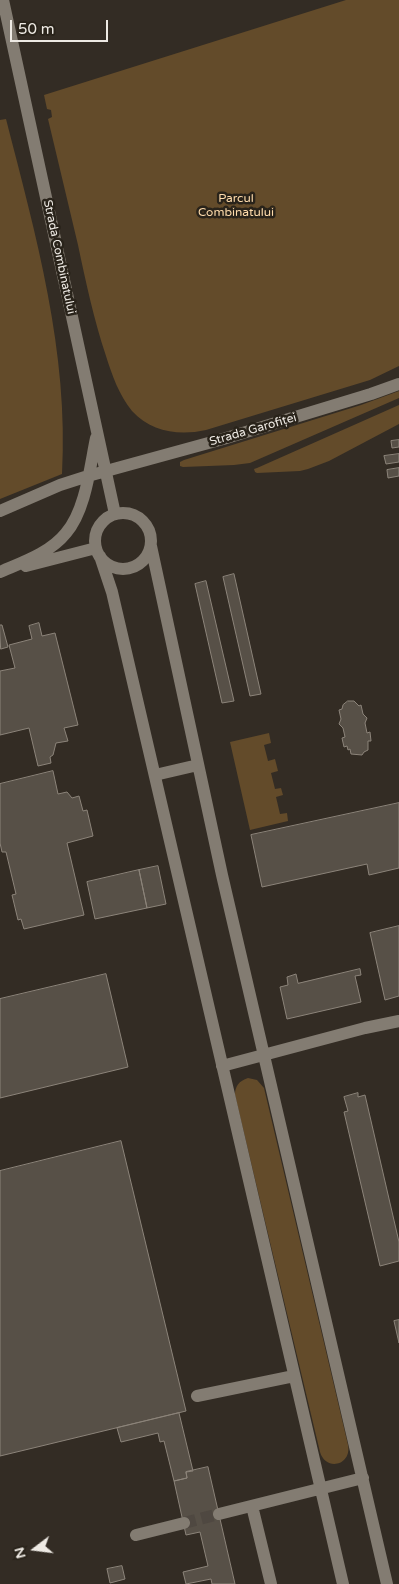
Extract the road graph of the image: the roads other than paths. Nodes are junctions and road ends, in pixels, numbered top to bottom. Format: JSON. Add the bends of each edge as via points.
{"nodes":[{"id":1,"x":3,"y":0,"type":"edge"},
{"id":2,"x":399,"y":384,"type":"edge"},
{"id":3,"x":97,"y":433,"type":"junction"},
{"id":4,"x":106,"y":471,"type":"junction"},
{"id":5,"x":88,"y":476,"type":"junction"},
{"id":6,"x":0,"y":511,"type":"edge"},
{"id":7,"x":115,"y":514,"type":"junction"},
{"id":8,"x":151,"y":546,"type":"junction"},
{"id":9,"x":98,"y":552,"type":"junction"},
{"id":10,"x":0,"y":572,"type":"edge"},
{"id":11,"x":198,"y":765,"type":"junction"},
{"id":12,"x":155,"y":775,"type":"junction"},
{"id":13,"x":399,"y":1021,"type":"edge"},
{"id":14,"x":264,"y":1056,"type":"junction"},
{"id":15,"x":222,"y":1066,"type":"junction"},
{"id":16,"x":294,"y":1376,"type":"junction"},
{"id":17,"x":197,"y":1396,"type":"dead end"},
{"id":18,"x":363,"y":1478,"type":"junction"},
{"id":19,"x":321,"y":1489,"type":"junction"},
{"id":20,"x":252,"y":1506,"type":"junction"},
{"id":21,"x":219,"y":1514,"type":"tunnel mouth"},
{"id":22,"x":184,"y":1523,"type":"tunnel mouth"},
{"id":23,"x":136,"y":1535,"type":"dead end"},
{"id":24,"x":272,"y":1584,"type":"edge"},
{"id":25,"x":343,"y":1584,"type":"edge"},
{"id":26,"x":386,"y":1584,"type":"edge"}],
"edges":[{"from":1,"to":3,"type":"street","name":"Strada Combinatului"},
{"from":2,"to":4,"type":"street","name":"Strada Garofiței","via":[[223,439]]},
{"from":3,"to":4,"type":"street","name":"Strada Combinatului"},
{"from":3,"to":5,"type":"street"},
{"from":4,"to":5,"type":"street","name":"Strada Garofiței"},
{"from":4,"to":7,"type":"street","name":"Strada Combinatului"},
{"from":5,"to":6,"type":"street","name":"Strada Garofiței"},
{"from":5,"to":10,"type":"street","via":[[75,519],[66,533],[39,554]]},
{"from":7,"to":8,"type":"street","via":[[132,514],[145,523]]},
{"from":7,"to":9,"type":"street","via":[[107,518],[97,531]]},
{"from":8,"to":9,"type":"street","via":[[144,560],[121,569],[113,567]]},
{"from":8,"to":11,"type":"street"},
{"from":9,"to":10,"type":"street"},
{"from":9,"to":12,"type":"street","via":[[112,592]]},
{"from":11,"to":12,"type":"street"},
{"from":11,"to":14,"type":"street"},
{"from":12,"to":15,"type":"street"},
{"from":13,"to":14,"type":"street"},
{"from":14,"to":15,"type":"street"},
{"from":14,"to":18,"type":"street"},
{"from":15,"to":16,"type":"street"},
{"from":16,"to":17,"type":"street"},
{"from":16,"to":19,"type":"street"},
{"from":18,"to":19,"type":"street"},
{"from":18,"to":26,"type":"street"},
{"from":19,"to":20,"type":"street"},
{"from":19,"to":25,"type":"street"},
{"from":20,"to":21,"type":"street"},
{"from":20,"to":24,"type":"street"},
{"from":22,"to":23,"type":"street"}]}
